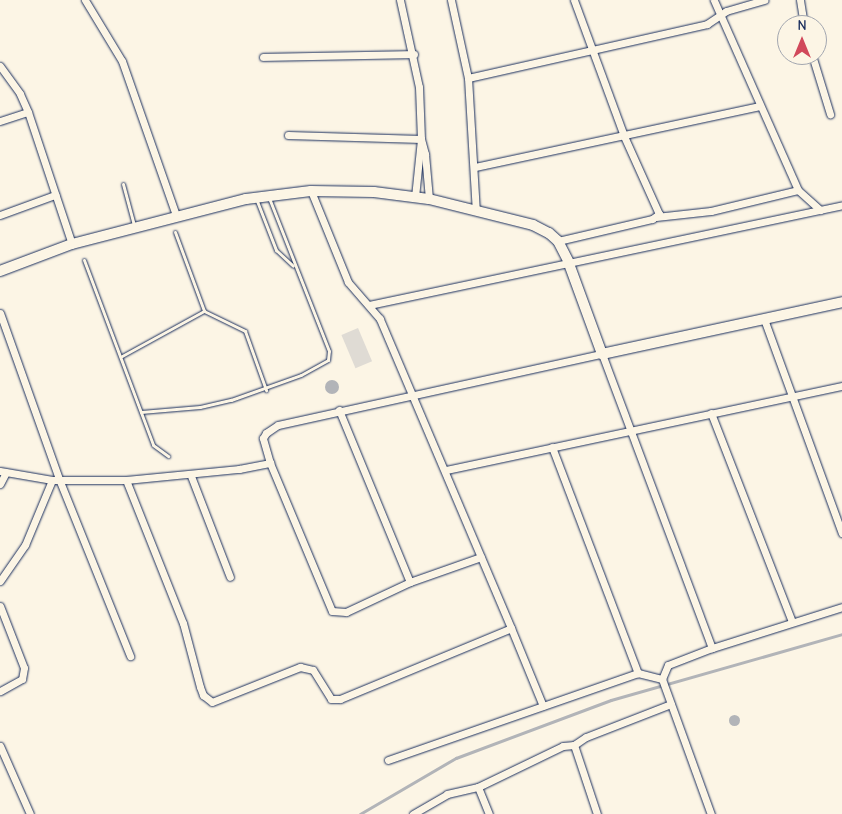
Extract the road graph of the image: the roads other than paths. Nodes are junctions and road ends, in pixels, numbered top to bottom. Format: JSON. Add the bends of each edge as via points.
{"nodes":[{"id":1,"x":85,"y":0,"type":"edge"},
{"id":2,"x":400,"y":0,"type":"edge"},
{"id":3,"x":451,"y":0,"type":"edge"},
{"id":4,"x":574,"y":0,"type":"edge"},
{"id":5,"x":714,"y":0,"type":"edge"},
{"id":6,"x":764,"y":0,"type":"edge"},
{"id":7,"x":800,"y":0,"type":"edge"},
{"id":8,"x":802,"y":15,"type":"edge"},
{"id":9,"x":719,"y":16,"type":"junction"},
{"id":10,"x":591,"y":50,"type":"junction"},
{"id":11,"x":414,"y":54,"type":"junction"},
{"id":12,"x":263,"y":57,"type":"dead end"},
{"id":13,"x":815,"y":65,"type":"edge"},
{"id":14,"x":0,"y":66,"type":"edge"},
{"id":15,"x":468,"y":78,"type":"junction"},
{"id":16,"x":760,"y":106,"type":"junction"},
{"id":17,"x":28,"y":112,"type":"junction"},
{"id":18,"x":830,"y":114,"type":"dead end"},
{"id":19,"x":0,"y":121,"type":"edge"},
{"id":20,"x":288,"y":135,"type":"dead end"},
{"id":21,"x":624,"y":136,"type":"junction"},
{"id":22,"x":421,"y":139,"type":"junction"},
{"id":23,"x":475,"y":167,"type":"junction"},
{"id":24,"x":123,"y":184,"type":"dead end"},
{"id":25,"x":798,"y":190,"type":"junction"},
{"id":26,"x":311,"y":191,"type":"junction"},
{"id":27,"x":55,"y":195,"type":"junction"},
{"id":28,"x":268,"y":195,"type":"junction"},
{"id":29,"x":256,"y":197,"type":"junction"},
{"id":30,"x":415,"y":197,"type":"junction"},
{"id":31,"x":429,"y":199,"type":"junction"},
{"id":32,"x":842,"y":205,"type":"edge"},
{"id":33,"x":820,"y":210,"type":"junction"},
{"id":34,"x":476,"y":211,"type":"junction"},
{"id":35,"x":0,"y":214,"type":"edge"},
{"id":36,"x":176,"y":215,"type":"junction"},
{"id":37,"x":656,"y":217,"type":"junction"},
{"id":38,"x":135,"y":226,"type":"junction"},
{"id":39,"x":175,"y":232,"type":"dead end"},
{"id":40,"x":558,"y":240,"type":"junction"},
{"id":41,"x":72,"y":244,"type":"junction"},
{"id":42,"x":84,"y":260,"type":"dead end"},
{"id":43,"x":568,"y":261,"type":"junction"},
{"id":44,"x":294,"y":266,"type":"junction"},
{"id":45,"x":0,"y":270,"type":"edge"},
{"id":46,"x":842,"y":302,"type":"edge"},
{"id":47,"x":369,"y":305,"type":"junction"},
{"id":48,"x":204,"y":311,"type":"junction"},
{"id":49,"x":0,"y":313,"type":"edge"},
{"id":50,"x":764,"y":319,"type":"junction"},
{"id":51,"x":602,"y":354,"type":"junction"},
{"id":52,"x":122,"y":356,"type":"junction"},
{"id":53,"x":842,"y":386,"type":"edge"},
{"id":54,"x":266,"y":390,"type":"junction"},
{"id":55,"x":412,"y":394,"type":"junction"},
{"id":56,"x":791,"y":396,"type":"junction"},
{"id":57,"x":339,"y":410,"type":"junction"},
{"id":58,"x":141,"y":412,"type":"junction"},
{"id":59,"x":711,"y":413,"type":"junction"},
{"id":60,"x":628,"y":429,"type":"junction"},
{"id":61,"x":552,"y":446,"type":"junction"},
{"id":62,"x":168,"y":456,"type":"dead end"},
{"id":63,"x":270,"y":463,"type":"junction"},
{"id":64,"x":446,"y":470,"type":"junction"},
{"id":65,"x":3,"y":471,"type":"edge"},
{"id":66,"x":191,"y":476,"type":"junction"},
{"id":67,"x":56,"y":479,"type":"junction"},
{"id":68,"x":126,"y":480,"type":"junction"},
{"id":69,"x":0,"y":484,"type":"edge"},
{"id":70,"x":842,"y":533,"type":"edge"},
{"id":71,"x":481,"y":557,"type":"junction"},
{"id":72,"x":230,"y":578,"type":"dead end"},
{"id":73,"x":0,"y":582,"type":"edge"},
{"id":74,"x":410,"y":582,"type":"junction"},
{"id":75,"x":0,"y":606,"type":"edge"},
{"id":76,"x":842,"y":607,"type":"edge"},
{"id":77,"x":792,"y":622,"type":"junction"},
{"id":78,"x":511,"y":628,"type":"junction"},
{"id":79,"x":712,"y":648,"type":"junction"},
{"id":80,"x":130,"y":656,"type":"dead end"},
{"id":81,"x":638,"y":673,"type":"junction"},
{"id":82,"x":662,"y":681,"type":"junction"},
{"id":83,"x":0,"y":691,"type":"edge"},
{"id":84,"x":669,"y":700,"type":"junction"},
{"id":85,"x":543,"y":706,"type":"junction"},
{"id":86,"x":574,"y":745,"type":"junction"},
{"id":87,"x":0,"y":746,"type":"edge"},
{"id":88,"x":388,"y":760,"type":"dead end"},
{"id":89,"x":478,"y":787,"type":"junction"},
{"id":90,"x":30,"y":814,"type":"edge"},
{"id":91,"x":413,"y":814,"type":"edge"},
{"id":92,"x":489,"y":814,"type":"edge"},
{"id":93,"x":597,"y":814,"type":"edge"},
{"id":94,"x":710,"y":814,"type":"edge"}],
"edges":[{"from":1,"to":36,"type":"street","via":[[122,61]]},
{"from":2,"to":11,"type":"street"},
{"from":3,"to":15,"type":"street"},
{"from":4,"to":10,"type":"street"},
{"from":5,"to":9,"type":"street"},
{"from":6,"to":9,"type":"street"},
{"from":7,"to":8,"type":"street"},
{"from":9,"to":10,"type":"street","via":[[707,24]]},
{"from":9,"to":16,"type":"street"},
{"from":10,"to":15,"type":"street"},
{"from":10,"to":21,"type":"street"},
{"from":11,"to":12,"type":"street"},
{"from":11,"to":22,"type":"street"},
{"from":13,"to":18,"type":"street"},
{"from":14,"to":17,"type":"street","via":[[20,94]]},
{"from":15,"to":23,"type":"street"},
{"from":16,"to":21,"type":"street"},
{"from":16,"to":25,"type":"street"},
{"from":17,"to":19,"type":"street"},
{"from":17,"to":27,"type":"street"},
{"from":20,"to":22,"type":"street"},
{"from":21,"to":23,"type":"street"},
{"from":21,"to":37,"type":"street","via":[[658,207]]},
{"from":22,"to":30,"type":"street"},
{"from":22,"to":31,"type":"street"},
{"from":23,"to":34,"type":"street"},
{"from":24,"to":38,"type":"lane"},
{"from":25,"to":33,"type":"street"},
{"from":25,"to":37,"type":"street","via":[[711,211]]},
{"from":26,"to":28,"type":"street"},
{"from":26,"to":30,"type":"street","via":[[374,192]]},
{"from":26,"to":47,"type":"street","via":[[348,282]]},
{"from":27,"to":35,"type":"street"},
{"from":27,"to":41,"type":"street"},
{"from":28,"to":29,"type":"street"},
{"from":28,"to":44,"type":"lane"},
{"from":29,"to":36,"type":"street"},
{"from":29,"to":44,"type":"lane","via":[[276,250]]},
{"from":30,"to":31,"type":"street"},
{"from":31,"to":34,"type":"street"},
{"from":32,"to":33,"type":"street"},
{"from":33,"to":43,"type":"street"},
{"from":34,"to":40,"type":"street","via":[[533,225]]},
{"from":36,"to":38,"type":"street"},
{"from":37,"to":40,"type":"street"},
{"from":38,"to":41,"type":"street"},
{"from":39,"to":48,"type":"lane"},
{"from":40,"to":43,"type":"street"},
{"from":41,"to":45,"type":"street"},
{"from":42,"to":52,"type":"lane"},
{"from":43,"to":47,"type":"street"},
{"from":43,"to":51,"type":"street"},
{"from":44,"to":54,"type":"lane","via":[[329,357],[326,363]]},
{"from":46,"to":50,"type":"street"},
{"from":47,"to":55,"type":"street","via":[[380,319]]},
{"from":48,"to":52,"type":"lane"},
{"from":48,"to":54,"type":"lane","via":[[245,331]]},
{"from":49,"to":67,"type":"street","via":[[38,413]]},
{"from":50,"to":51,"type":"street"},
{"from":50,"to":56,"type":"street"},
{"from":51,"to":55,"type":"street"},
{"from":51,"to":60,"type":"street"},
{"from":52,"to":58,"type":"lane"},
{"from":53,"to":56,"type":"street"},
{"from":54,"to":58,"type":"lane","via":[[200,407]]},
{"from":55,"to":57,"type":"street"},
{"from":55,"to":64,"type":"street"},
{"from":56,"to":59,"type":"street"},
{"from":56,"to":70,"type":"street"},
{"from":57,"to":63,"type":"street","via":[[270,429],[263,438]]},
{"from":57,"to":74,"type":"street"},
{"from":58,"to":62,"type":"lane","via":[[153,445]]},
{"from":59,"to":60,"type":"street"},
{"from":59,"to":77,"type":"street"},
{"from":60,"to":61,"type":"street"},
{"from":60,"to":79,"type":"street"},
{"from":61,"to":64,"type":"street"},
{"from":61,"to":81,"type":"street"},
{"from":63,"to":66,"type":"street"},
{"from":63,"to":74,"type":"street","via":[[332,611],[346,612]]},
{"from":64,"to":71,"type":"street"},
{"from":65,"to":67,"type":"street"},
{"from":65,"to":69,"type":"street"},
{"from":66,"to":68,"type":"street"},
{"from":66,"to":72,"type":"street"},
{"from":67,"to":68,"type":"street"},
{"from":67,"to":73,"type":"street","via":[[25,545]]},
{"from":67,"to":80,"type":"street"},
{"from":68,"to":78,"type":"street","via":[[183,623],[203,695],[212,702],[300,667],[313,670],[331,699],[340,699]]},
{"from":71,"to":74,"type":"street"},
{"from":71,"to":78,"type":"street"},
{"from":75,"to":83,"type":"street","via":[[24,668],[22,679]]},
{"from":76,"to":77,"type":"street"},
{"from":77,"to":79,"type":"street"},
{"from":78,"to":85,"type":"street"},
{"from":79,"to":82,"type":"street","via":[[668,665]]},
{"from":81,"to":82,"type":"street"},
{"from":81,"to":85,"type":"street"},
{"from":82,"to":84,"type":"street"},
{"from":84,"to":86,"type":"street"},
{"from":84,"to":94,"type":"street"},
{"from":85,"to":88,"type":"street"},
{"from":86,"to":89,"type":"street","via":[[559,748]]},
{"from":86,"to":93,"type":"street"},
{"from":87,"to":90,"type":"street"},
{"from":89,"to":91,"type":"street","via":[[447,794]]},
{"from":89,"to":92,"type":"street"}]}
